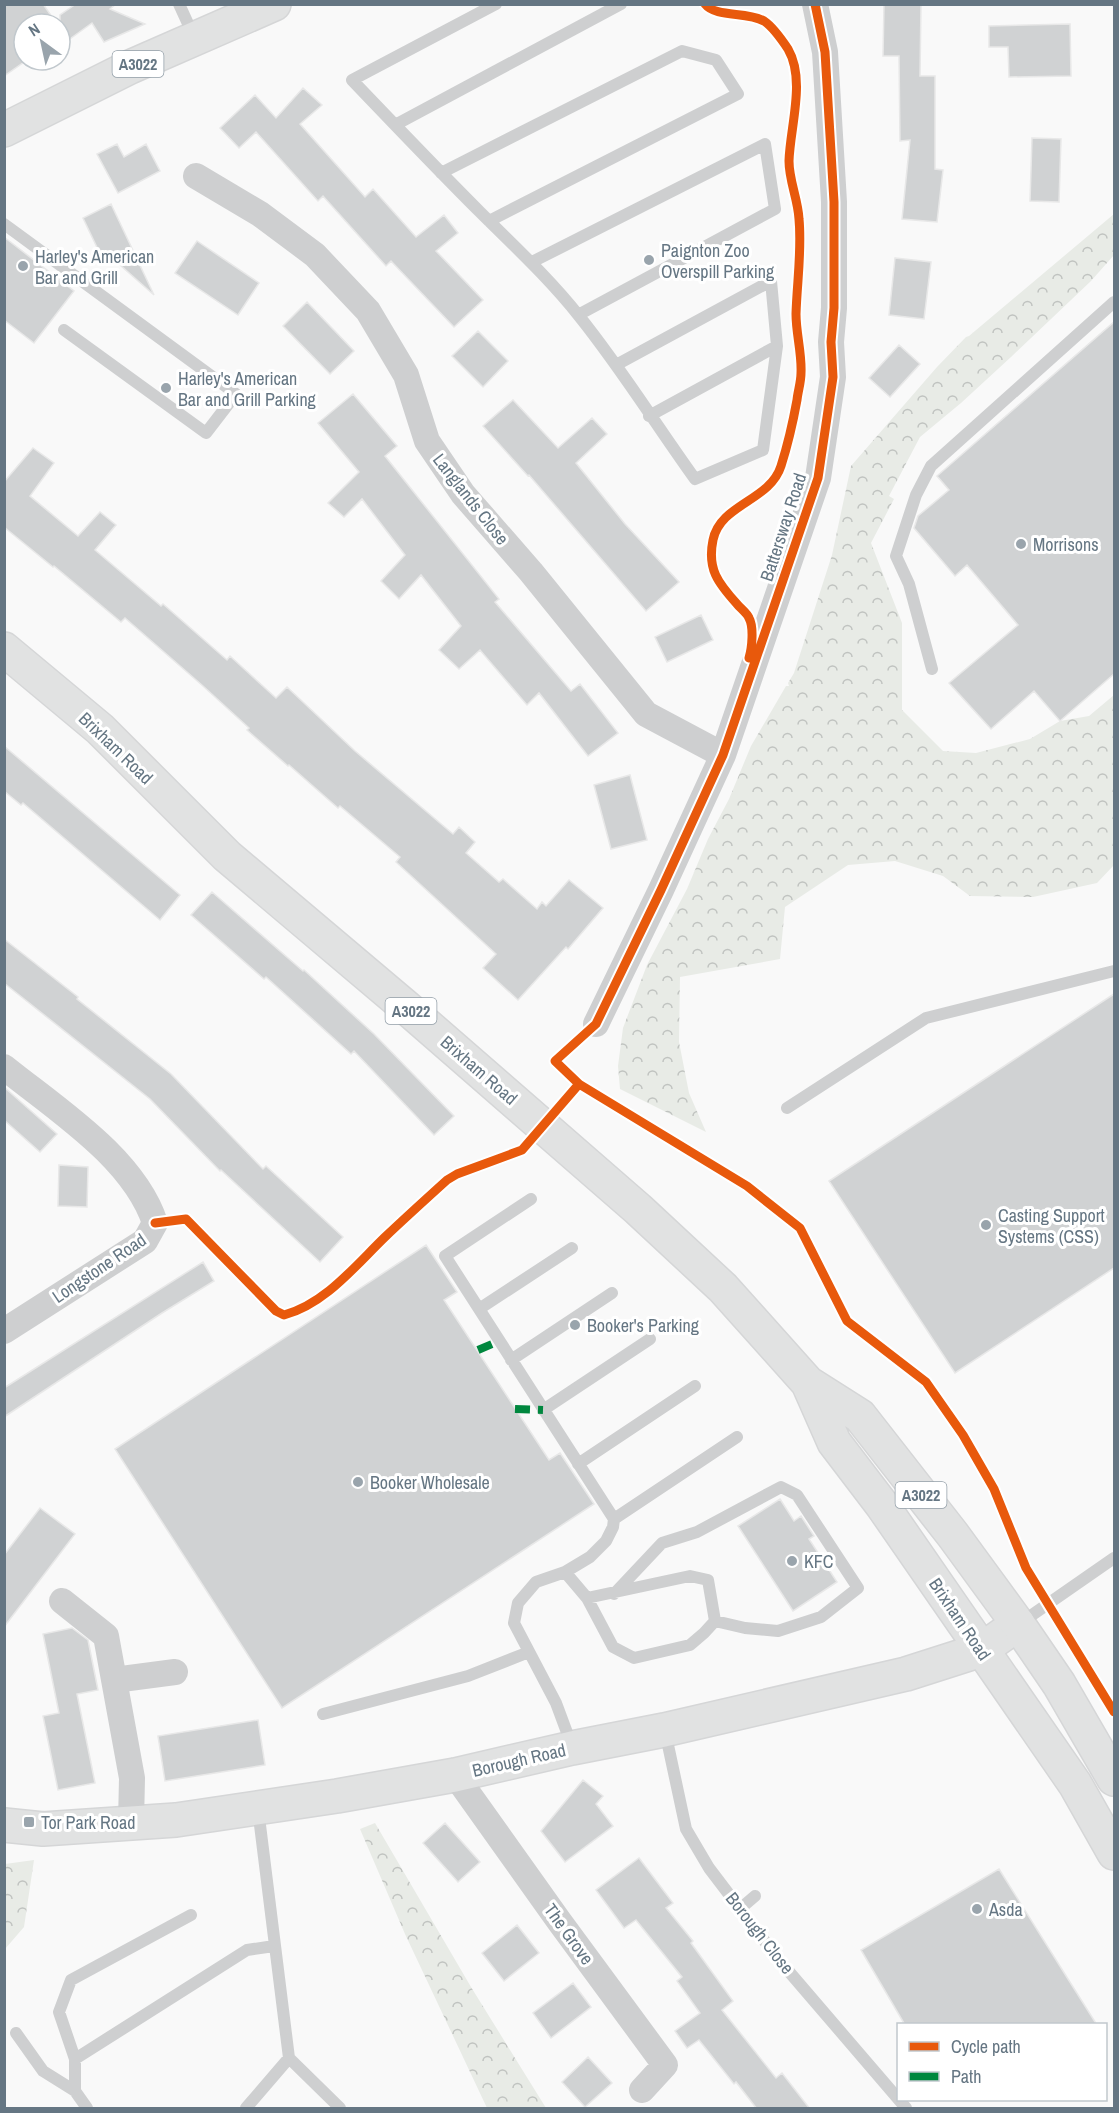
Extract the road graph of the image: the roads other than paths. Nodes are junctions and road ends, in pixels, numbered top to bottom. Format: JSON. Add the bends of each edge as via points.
{"nodes":[{"id":1,"x":179,"y":4,"type":"edge"},
{"id":2,"x":274,"y":4,"type":"edge"},
{"id":3,"x":496,"y":4,"type":"edge"},
{"id":4,"x":621,"y":4,"type":"edge"},
{"id":5,"x":815,"y":4,"type":"edge"},
{"id":6,"x":195,"y":40,"type":"junction"},
{"id":7,"x":395,"y":125,"type":"junction"},
{"id":8,"x":4,"y":130,"type":"edge"},
{"id":9,"x":441,"y":173,"type":"junction"},
{"id":10,"x":196,"y":176,"type":"dead end"},
{"id":11,"x":489,"y":221,"type":"junction"},
{"id":12,"x":4,"y":224,"type":"edge"},
{"id":13,"x":532,"y":262,"type":"junction"},
{"id":14,"x":1114,"y":302,"type":"edge"},
{"id":15,"x":578,"y":315,"type":"junction"},
{"id":16,"x":64,"y":330,"type":"dead end"},
{"id":17,"x":777,"y":346,"type":"junction"},
{"id":18,"x":616,"y":365,"type":"junction"},
{"id":19,"x":649,"y":416,"type":"junction"},
{"id":20,"x":4,"y":649,"type":"edge"},
{"id":21,"x":932,"y":669,"type":"dead end"},
{"id":22,"x":723,"y":755,"type":"junction"},
{"id":23,"x":1114,"y":971,"type":"edge"},
{"id":24,"x":596,"y":1024,"type":"dead end"},
{"id":25,"x":4,"y":1067,"type":"edge"},
{"id":26,"x":787,"y":1108,"type":"dead end"},
{"id":27,"x":531,"y":1199,"type":"dead end"},
{"id":28,"x":572,"y":1248,"type":"dead end"},
{"id":29,"x":612,"y":1293,"type":"dead end"},
{"id":30,"x":479,"y":1309,"type":"junction"},
{"id":31,"x":4,"y":1331,"type":"edge"},
{"id":32,"x":650,"y":1339,"type":"dead end"},
{"id":33,"x":511,"y":1360,"type":"junction"},
{"id":34,"x":808,"y":1383,"type":"junction"},
{"id":35,"x":695,"y":1386,"type":"dead end"},
{"id":36,"x":543,"y":1410,"type":"junction"},
{"id":37,"x":737,"y":1437,"type":"dead end"},
{"id":38,"x":578,"y":1464,"type":"junction"},
{"id":39,"x":614,"y":1519,"type":"junction"},
{"id":40,"x":1114,"y":1558,"type":"edge"},
{"id":41,"x":565,"y":1572,"type":"junction"},
{"id":42,"x":614,"y":1594,"type":"junction"},
{"id":43,"x":587,"y":1598,"type":"junction"},
{"id":44,"x":62,"y":1601,"type":"dead end"},
{"id":45,"x":715,"y":1621,"type":"junction"},
{"id":46,"x":1017,"y":1624,"type":"junction"},
{"id":47,"x":981,"y":1650,"type":"junction"},
{"id":48,"x":529,"y":1652,"type":"junction"},
{"id":49,"x":175,"y":1672,"type":"dead end"},
{"id":50,"x":114,"y":1680,"type":"junction"},
{"id":51,"x":322,"y":1714,"type":"dead end"},
{"id":52,"x":664,"y":1730,"type":"junction"},
{"id":53,"x":572,"y":1748,"type":"junction"},
{"id":54,"x":455,"y":1775,"type":"junction"},
{"id":55,"x":1114,"y":1779,"type":"edge"},
{"id":56,"x":258,"y":1808,"type":"junction"},
{"id":57,"x":131,"y":1823,"type":"junction"},
{"id":58,"x":4,"y":1825,"type":"edge"},
{"id":59,"x":1114,"y":1853,"type":"edge"},
{"id":60,"x":755,"y":1896,"type":"dead end"},
{"id":61,"x":741,"y":1908,"type":"junction"},
{"id":62,"x":191,"y":1915,"type":"dead end"},
{"id":63,"x":274,"y":1946,"type":"junction"},
{"id":64,"x":15,"y":2033,"type":"dead end"},
{"id":65,"x":289,"y":2058,"type":"junction"},
{"id":66,"x":75,"y":2059,"type":"junction"},
{"id":67,"x":642,"y":2090,"type":"dead end"},
{"id":68,"x":75,"y":2091,"type":"junction"},
{"id":69,"x":897,"y":2098,"type":"edge"},
{"id":70,"x":87,"y":2109,"type":"edge"},
{"id":71,"x":246,"y":2109,"type":"edge"},
{"id":72,"x":340,"y":2109,"type":"edge"}],
"edges":[{"from":1,"to":6,"type":"lane"},
{"from":2,"to":6,"type":"main road","number":"A3022"},
{"from":3,"to":7,"type":"lane","via":[[352,80]]},
{"from":4,"to":7,"type":"lane"},
{"from":5,"to":22,"type":"street","name":"Battersway Road","via":[[825,52],[834,202],[833,377],[818,478]]},
{"from":6,"to":8,"type":"main road","number":"A3022","via":[[130,67]]},
{"from":7,"to":9,"type":"lane"},
{"from":9,"to":11,"type":"lane"},
{"from":9,"to":11,"type":"lane","via":[[682,51],[716,60],[738,94]]},
{"from":10,"to":22,"type":"street","name":"Langlands Close","via":[[260,214],[315,255],[368,311],[406,375],[427,441],[463,494],[646,714]]},
{"from":11,"to":13,"type":"lane"},
{"from":12,"to":16,"type":"lane","via":[[236,394],[206,434]]},
{"from":13,"to":15,"type":"lane"},
{"from":13,"to":15,"type":"lane","via":[[765,144],[775,209]]},
{"from":14,"to":21,"type":"lane","via":[[931,465],[916,495],[896,556],[909,584]]},
{"from":15,"to":18,"type":"lane"},
{"from":17,"to":18,"type":"lane","via":[[771,281]]},
{"from":17,"to":19,"type":"lane"},
{"from":17,"to":19,"type":"lane","via":[[763,450],[695,479]]},
{"from":18,"to":19,"type":"lane"},
{"from":20,"to":34,"type":"main road","name":"Brixham Road","number":"A3022","via":[[100,729],[227,856],[638,1209],[723,1288]]},
{"from":22,"to":24,"type":"street","name":"Battersway Road"},
{"from":23,"to":26,"type":"lane","via":[[926,1018]]},
{"from":25,"to":31,"type":"street","name":"Longstone Road","via":[[93,1137],[137,1187],[155,1223],[146,1241]]},
{"from":27,"to":30,"type":"lane","via":[[445,1256]]},
{"from":28,"to":30,"type":"lane"},
{"from":29,"to":33,"type":"lane"},
{"from":30,"to":33,"type":"lane"},
{"from":32,"to":36,"type":"lane"},
{"from":33,"to":36,"type":"lane"},
{"from":34,"to":46,"type":"main road","name":"Brixham Road","number":"A3022","via":[[860,1416]]},
{"from":34,"to":47,"type":"main road","name":"Brixham Road","number":"A3022","via":[[834,1442]]},
{"from":35,"to":38,"type":"lane"},
{"from":36,"to":38,"type":"lane"},
{"from":37,"to":39,"type":"lane"},
{"from":38,"to":39,"type":"lane"},
{"from":39,"to":41,"type":"lane","via":[[606,1541],[590,1557]]},
{"from":40,"to":46,"type":"lane"},
{"from":41,"to":43,"type":"lane"},
{"from":41,"to":48,"type":"lane","via":[[536,1582],[518,1603],[514,1623]]},
{"from":42,"to":43,"type":"lane"},
{"from":42,"to":45,"type":"lane","via":[[690,1576],[708,1580]]},
{"from":42,"to":45,"type":"lane","via":[[662,1543],[697,1532],[781,1487],[797,1495],[858,1588],[821,1617],[778,1632]]},
{"from":43,"to":45,"type":"lane","via":[[613,1647],[634,1658],[690,1645]]},
{"from":44,"to":50,"type":"street","via":[[106,1636]]},
{"from":46,"to":47,"type":"main road","name":"Borough Road"},
{"from":46,"to":55,"type":"main road","name":"Brixham Road","number":"A3022","via":[[1059,1684]]},
{"from":47,"to":52,"type":"main road","name":"Borough Road","via":[[906,1674]]},
{"from":47,"to":59,"type":"main road","name":"Brixham Road","number":"A3022","via":[[1075,1784]]},
{"from":48,"to":51,"type":"lane","via":[[468,1676]]},
{"from":48,"to":53,"type":"lane","via":[[556,1703]]},
{"from":49,"to":50,"type":"street"},
{"from":50,"to":57,"type":"street","via":[[132,1778]]},
{"from":52,"to":53,"type":"main road","name":"Borough Road"},
{"from":52,"to":61,"type":"lane","name":"Borough Close","via":[[686,1829],[709,1868]]},
{"from":53,"to":54,"type":"main road","name":"Borough Road"},
{"from":54,"to":56,"type":"main road","name":"Borough Road"},
{"from":54,"to":67,"type":"street","name":"The Grove","via":[[665,2065]]},
{"from":56,"to":57,"type":"main road","name":"Borough Road"},
{"from":56,"to":63,"type":"lane"},
{"from":57,"to":58,"type":"main road","name":"Borough Road","via":[[43,1829]]},
{"from":60,"to":61,"type":"lane"},
{"from":61,"to":69,"type":"lane","name":"Borough Close","via":[[779,1960]]},
{"from":62,"to":66,"type":"lane","via":[[71,1980],[59,2012]]},
{"from":63,"to":65,"type":"lane"},
{"from":63,"to":66,"type":"lane","via":[[247,1950]]},
{"from":64,"to":68,"type":"lane","via":[[43,2071]]},
{"from":65,"to":71,"type":"lane"},
{"from":65,"to":72,"type":"lane"},
{"from":66,"to":68,"type":"lane"},
{"from":68,"to":70,"type":"lane"}]}
